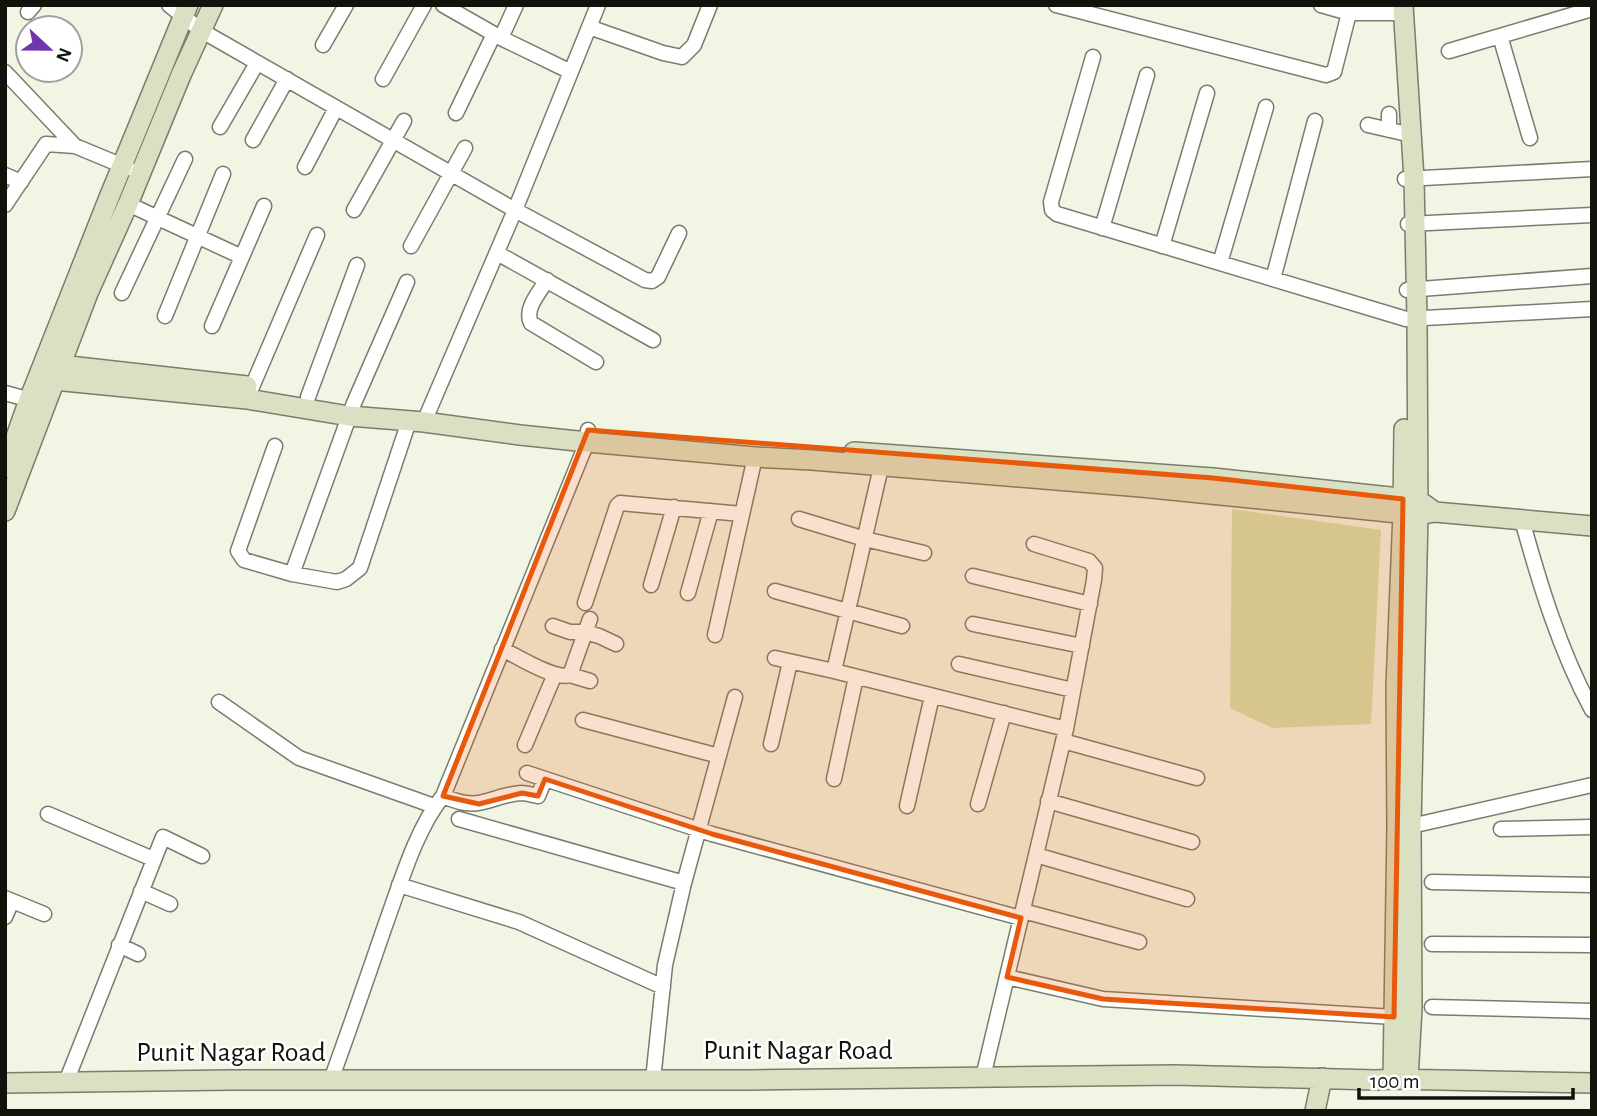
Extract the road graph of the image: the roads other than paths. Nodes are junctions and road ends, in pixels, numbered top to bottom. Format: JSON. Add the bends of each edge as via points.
{"nodes":[{"id":1,"x":213,"y":5,"type":"edge"},
{"id":2,"x":346,"y":5,"type":"edge"},
{"id":3,"x":424,"y":5,"type":"edge"},
{"id":4,"x":516,"y":5,"type":"edge"},
{"id":5,"x":598,"y":5,"type":"edge"},
{"id":6,"x":710,"y":5,"type":"edge"},
{"id":7,"x":1056,"y":5,"type":"edge"},
{"id":8,"x":1321,"y":5,"type":"edge"},
{"id":9,"x":451,"y":7,"type":"edge"},
{"id":10,"x":1399,"y":8,"type":"edge"},
{"id":11,"x":180,"y":9,"type":"edge"},
{"id":12,"x":1110,"y":12,"type":"edge"},
{"id":13,"x":1349,"y":13,"type":"junction"},
{"id":14,"x":1591,"y":14,"type":"edge"},
{"id":15,"x":589,"y":27,"type":"junction"},
{"id":16,"x":202,"y":31,"type":"junction"},
{"id":17,"x":497,"y":36,"type":"junction"},
{"id":18,"x":1500,"y":36,"type":"junction"},
{"id":19,"x":323,"y":46,"type":"dead end"},
{"id":20,"x":1449,"y":51,"type":"dead end"},
{"id":21,"x":1404,"y":56,"type":"junction"},
{"id":22,"x":1093,"y":57,"type":"dead end"},
{"id":23,"x":257,"y":62,"type":"junction"},
{"id":24,"x":5,"y":72,"type":"edge"},
{"id":25,"x":571,"y":72,"type":"junction"},
{"id":26,"x":1147,"y":75,"type":"dead end"},
{"id":27,"x":286,"y":79,"type":"junction"},
{"id":28,"x":383,"y":79,"type":"dead end"},
{"id":29,"x":1207,"y":93,"type":"dead end"},
{"id":30,"x":1266,"y":107,"type":"dead end"},
{"id":31,"x":336,"y":108,"type":"junction"},
{"id":32,"x":456,"y":113,"type":"dead end"},
{"id":33,"x":1389,"y":114,"type":"dead end"},
{"id":34,"x":404,"y":121,"type":"dead end"},
{"id":35,"x":1315,"y":121,"type":"dead end"},
{"id":36,"x":1368,"y":125,"type":"dead end"},
{"id":37,"x":220,"y":127,"type":"dead end"},
{"id":38,"x":1396,"y":132,"type":"junction"},
{"id":39,"x":1530,"y":138,"type":"dead end"},
{"id":40,"x":392,"y":139,"type":"junction"},
{"id":41,"x":253,"y":140,"type":"dead end"},
{"id":42,"x":75,"y":146,"type":"junction"},
{"id":43,"x":465,"y":148,"type":"dead end"},
{"id":44,"x":186,"y":159,"type":"dead end"},
{"id":45,"x":305,"y":167,"type":"dead end"},
{"id":46,"x":131,"y":169,"type":"junction"},
{"id":47,"x":1592,"y":169,"type":"edge"},
{"id":48,"x":452,"y":173,"type":"junction"},
{"id":49,"x":223,"y":174,"type":"dead end"},
{"id":50,"x":5,"y":175,"type":"edge"},
{"id":51,"x":1410,"y":179,"type":"junction"},
{"id":52,"x":21,"y":182,"type":"junction"},
{"id":53,"x":128,"y":204,"type":"junction"},
{"id":54,"x":5,"y":205,"type":"edge"},
{"id":55,"x":264,"y":206,"type":"dead end"},
{"id":56,"x":354,"y":210,"type":"dead end"},
{"id":57,"x":515,"y":210,"type":"junction"},
{"id":58,"x":1592,"y":215,"type":"edge"},
{"id":59,"x":158,"y":218,"type":"junction"},
{"id":60,"x":1412,"y":224,"type":"junction"},
{"id":61,"x":1102,"y":228,"type":"junction"},
{"id":62,"x":679,"y":233,"type":"dead end"},
{"id":63,"x":317,"y":235,"type":"dead end"},
{"id":64,"x":198,"y":236,"type":"junction"},
{"id":65,"x":411,"y":246,"type":"dead end"},
{"id":66,"x":1162,"y":246,"type":"junction"},
{"id":67,"x":497,"y":253,"type":"junction"},
{"id":68,"x":242,"y":257,"type":"junction"},
{"id":69,"x":1220,"y":263,"type":"junction"},
{"id":70,"x":356,"y":265,"type":"dead end"},
{"id":71,"x":1592,"y":276,"type":"edge"},
{"id":72,"x":1273,"y":279,"type":"junction"},
{"id":73,"x":547,"y":280,"type":"junction"},
{"id":74,"x":407,"y":282,"type":"dead end"},
{"id":75,"x":1411,"y":290,"type":"junction"},
{"id":76,"x":122,"y":293,"type":"dead end"},
{"id":77,"x":1592,"y":309,"type":"edge"},
{"id":78,"x":165,"y":316,"type":"dead end"},
{"id":79,"x":1411,"y":319,"type":"junction"},
{"id":80,"x":212,"y":326,"type":"dead end"},
{"id":81,"x":653,"y":340,"type":"dead end"},
{"id":82,"x":596,"y":362,"type":"dead end"},
{"id":83,"x":57,"y":372,"type":"junction"},
{"id":84,"x":252,"y":387,"type":"junction"},
{"id":85,"x":5,"y":393,"type":"edge"},
{"id":86,"x":308,"y":397,"type":"junction"},
{"id":87,"x":37,"y":402,"type":"junction"},
{"id":88,"x":351,"y":409,"type":"junction"},
{"id":89,"x":420,"y":419,"type":"junction"},
{"id":90,"x":587,"y":436,"type":"junction"},
{"id":91,"x":275,"y":446,"type":"dead end"},
{"id":92,"x":755,"y":457,"type":"junction"},
{"id":93,"x":881,"y":467,"type":"junction"},
{"id":94,"x":5,"y":468,"type":"edge"},
{"id":95,"x":674,"y":507,"type":"junction"},
{"id":96,"x":1415,"y":508,"type":"junction"},
{"id":97,"x":5,"y":511,"type":"edge"},
{"id":98,"x":711,"y":511,"type":"junction"},
{"id":99,"x":742,"y":514,"type":"junction"},
{"id":100,"x":799,"y":519,"type":"dead end"},
{"id":101,"x":1522,"y":520,"type":"junction"},
{"id":102,"x":1592,"y":526,"type":"edge"},
{"id":103,"x":865,"y":539,"type":"junction"},
{"id":104,"x":1034,"y":544,"type":"dead end"},
{"id":105,"x":924,"y":553,"type":"dead end"},
{"id":106,"x":292,"y":574,"type":"junction"},
{"id":107,"x":973,"y":576,"type":"dead end"},
{"id":108,"x":652,"y":585,"type":"dead end"},
{"id":109,"x":775,"y":591,"type":"dead end"},
{"id":110,"x":688,"y":593,"type":"dead end"},
{"id":111,"x":585,"y":603,"type":"dead end"},
{"id":112,"x":1090,"y":604,"type":"junction"},
{"id":113,"x":848,"y":611,"type":"junction"},
{"id":114,"x":973,"y":624,"type":"dead end"},
{"id":115,"x":587,"y":625,"type":"junction"},
{"id":116,"x":553,"y":626,"type":"dead end"},
{"id":117,"x":902,"y":626,"type":"dead end"},
{"id":118,"x":715,"y":635,"type":"dead end"},
{"id":119,"x":616,"y":644,"type":"dead end"},
{"id":120,"x":1082,"y":646,"type":"junction"},
{"id":121,"x":502,"y":649,"type":"junction"},
{"id":122,"x":775,"y":658,"type":"dead end"},
{"id":123,"x":790,"y":662,"type":"junction"},
{"id":124,"x":959,"y":664,"type":"dead end"},
{"id":125,"x":834,"y":671,"type":"junction"},
{"id":126,"x":562,"y":675,"type":"junction"},
{"id":127,"x":856,"y":677,"type":"junction"},
{"id":128,"x":590,"y":681,"type":"dead end"},
{"id":129,"x":1073,"y":690,"type":"junction"},
{"id":130,"x":932,"y":696,"type":"junction"},
{"id":131,"x":735,"y":697,"type":"dead end"},
{"id":132,"x":219,"y":702,"type":"dead end"},
{"id":133,"x":1592,"y":710,"type":"edge"},
{"id":134,"x":1003,"y":713,"type":"junction"},
{"id":135,"x":583,"y":720,"type":"dead end"},
{"id":136,"x":1064,"y":735,"type":"junction"},
{"id":137,"x":771,"y":744,"type":"dead end"},
{"id":138,"x":525,"y":745,"type":"dead end"},
{"id":139,"x":719,"y":756,"type":"junction"},
{"id":140,"x":527,"y":774,"type":"dead end"},
{"id":141,"x":1197,"y":778,"type":"dead end"},
{"id":142,"x":545,"y":779,"type":"junction"},
{"id":143,"x":834,"y":779,"type":"dead end"},
{"id":144,"x":1592,"y":786,"type":"edge"},
{"id":145,"x":439,"y":801,"type":"junction"},
{"id":146,"x":1048,"y":801,"type":"junction"},
{"id":147,"x":472,"y":803,"type":"junction"},
{"id":148,"x":978,"y":804,"type":"dead end"},
{"id":149,"x":906,"y":806,"type":"dead end"},
{"id":150,"x":48,"y":814,"type":"dead end"},
{"id":151,"x":1404,"y":826,"type":"junction"},
{"id":152,"x":1592,"y":827,"type":"edge"},
{"id":153,"x":699,"y":829,"type":"junction"},
{"id":154,"x":1501,"y":829,"type":"dead end"},
{"id":155,"x":1192,"y":842,"type":"dead end"},
{"id":156,"x":1036,"y":855,"type":"junction"},
{"id":157,"x":202,"y":856,"type":"dead end"},
{"id":158,"x":153,"y":859,"type":"junction"},
{"id":159,"x":1432,"y":882,"type":"dead end"},
{"id":160,"x":684,"y":883,"type":"junction"},
{"id":161,"x":400,"y":885,"type":"junction"},
{"id":162,"x":1592,"y":885,"type":"edge"},
{"id":163,"x":141,"y":891,"type":"junction"},
{"id":164,"x":9,"y":899,"type":"edge"},
{"id":165,"x":1187,"y":900,"type":"dead end"},
{"id":166,"x":170,"y":904,"type":"dead end"},
{"id":167,"x":44,"y":914,"type":"dead end"},
{"id":168,"x":1022,"y":914,"type":"junction"},
{"id":169,"x":5,"y":917,"type":"edge"},
{"id":170,"x":1139,"y":942,"type":"dead end"},
{"id":171,"x":1432,"y":944,"type":"dead end"},
{"id":172,"x":119,"y":945,"type":"junction"},
{"id":173,"x":1592,"y":945,"type":"edge"},
{"id":174,"x":138,"y":954,"type":"dead end"},
{"id":175,"x":1007,"y":977,"type":"junction"},
{"id":176,"x":663,"y":986,"type":"junction"},
{"id":177,"x":1432,"y":1007,"type":"dead end"},
{"id":178,"x":1592,"y":1011,"type":"edge"},
{"id":179,"x":1394,"y":1017,"type":"junction"},
{"id":180,"x":983,"y":1077,"type":"junction"},
{"id":181,"x":1322,"y":1078,"type":"junction"},
{"id":182,"x":1401,"y":1079,"type":"junction"},
{"id":183,"x":331,"y":1080,"type":"junction"},
{"id":184,"x":653,"y":1080,"type":"junction"},
{"id":185,"x":66,"y":1082,"type":"junction"},
{"id":186,"x":5,"y":1083,"type":"edge"},
{"id":187,"x":1592,"y":1083,"type":"edge"},
{"id":188,"x":1315,"y":1111,"type":"edge"}],
"edges":[{"from":1,"to":16,"type":"street"},
{"from":2,"to":19,"type":"street"},
{"from":3,"to":28,"type":"street"},
{"from":4,"to":17,"type":"street"},
{"from":5,"to":15,"type":"street"},
{"from":6,"to":15,"type":"street","via":[[694,45],[682,57]]},
{"from":7,"to":12,"type":"street"},
{"from":8,"to":13,"type":"street"},
{"from":9,"to":17,"type":"street"},
{"from":10,"to":13,"type":"street"},
{"from":10,"to":21,"type":"street"},
{"from":11,"to":16,"type":"street"},
{"from":11,"to":46,"type":"street"},
{"from":12,"to":13,"type":"street","via":[[1326,75],[1334,72]]},
{"from":14,"to":18,"type":"street"},
{"from":15,"to":25,"type":"street"},
{"from":16,"to":23,"type":"street"},
{"from":16,"to":46,"type":"street"},
{"from":17,"to":25,"type":"street"},
{"from":17,"to":32,"type":"street"},
{"from":18,"to":20,"type":"street"},
{"from":18,"to":39,"type":"street"},
{"from":21,"to":38,"type":"street"},
{"from":21,"to":51,"type":"street"},
{"from":22,"to":61,"type":"street","via":[[1051,202],[1057,214]]},
{"from":23,"to":27,"type":"street"},
{"from":23,"to":37,"type":"street"},
{"from":24,"to":42,"type":"street"},
{"from":25,"to":57,"type":"street"},
{"from":26,"to":61,"type":"street"},
{"from":27,"to":31,"type":"street"},
{"from":27,"to":41,"type":"street"},
{"from":29,"to":66,"type":"street"},
{"from":30,"to":69,"type":"street"},
{"from":31,"to":40,"type":"street"},
{"from":31,"to":45,"type":"street"},
{"from":33,"to":38,"type":"street"},
{"from":34,"to":40,"type":"street"},
{"from":35,"to":72,"type":"street"},
{"from":36,"to":38,"type":"street"},
{"from":38,"to":51,"type":"street"},
{"from":40,"to":48,"type":"street"},
{"from":40,"to":56,"type":"street"},
{"from":42,"to":46,"type":"street"},
{"from":42,"to":52,"type":"street","via":[[46,145]]},
{"from":43,"to":48,"type":"street"},
{"from":44,"to":59,"type":"street"},
{"from":46,"to":53,"type":"street"},
{"from":46,"to":87,"type":"street"},
{"from":47,"to":51,"type":"street"},
{"from":48,"to":57,"type":"street"},
{"from":48,"to":65,"type":"street"},
{"from":49,"to":64,"type":"street"},
{"from":50,"to":52,"type":"street"},
{"from":51,"to":60,"type":"street"},
{"from":52,"to":54,"type":"street"},
{"from":53,"to":59,"type":"street"},
{"from":53,"to":83,"type":"street"},
{"from":55,"to":68,"type":"street"},
{"from":57,"to":62,"type":"street","via":[[652,281]]},
{"from":57,"to":67,"type":"street"},
{"from":58,"to":60,"type":"street"},
{"from":59,"to":64,"type":"street"},
{"from":59,"to":76,"type":"street"},
{"from":60,"to":75,"type":"street"},
{"from":61,"to":66,"type":"street"},
{"from":63,"to":84,"type":"street"},
{"from":64,"to":68,"type":"street"},
{"from":64,"to":78,"type":"street"},
{"from":66,"to":69,"type":"street"},
{"from":67,"to":73,"type":"street"},
{"from":67,"to":89,"type":"street"},
{"from":68,"to":80,"type":"street"},
{"from":69,"to":72,"type":"street"},
{"from":70,"to":86,"type":"street"},
{"from":71,"to":75,"type":"street"},
{"from":72,"to":79,"type":"street"},
{"from":73,"to":81,"type":"street"},
{"from":73,"to":82,"type":"street","via":[[530,309],[531,323]]},
{"from":74,"to":88,"type":"street"},
{"from":75,"to":79,"type":"street"},
{"from":77,"to":79,"type":"street"},
{"from":79,"to":96,"type":"street","via":[[1410,439]]},
{"from":83,"to":84,"type":"street"},
{"from":83,"to":87,"type":"street"},
{"from":83,"to":88,"type":"street"},
{"from":84,"to":86,"type":"street"},
{"from":85,"to":87,"type":"street"},
{"from":86,"to":88,"type":"street"},
{"from":87,"to":94,"type":"street"},
{"from":87,"to":97,"type":"street"},
{"from":88,"to":89,"type":"street"},
{"from":88,"to":106,"type":"street"},
{"from":89,"to":90,"type":"street","via":[[520,435]]},
{"from":89,"to":106,"type":"street","via":[[360,568],[337,582]]},
{"from":90,"to":92,"type":"street"},
{"from":90,"to":96,"type":"street","via":[[1213,478]]},
{"from":90,"to":121,"type":"street"},
{"from":91,"to":106,"type":"street","via":[[238,551],[244,560]]},
{"from":92,"to":93,"type":"street"},
{"from":92,"to":99,"type":"street"},
{"from":93,"to":96,"type":"street"},
{"from":93,"to":103,"type":"street"},
{"from":95,"to":98,"type":"street"},
{"from":95,"to":108,"type":"street"},
{"from":95,"to":111,"type":"street","via":[[617,506]]},
{"from":96,"to":101,"type":"street"},
{"from":96,"to":151,"type":"street","via":[[1396,686]]},
{"from":98,"to":99,"type":"street"},
{"from":98,"to":110,"type":"street"},
{"from":99,"to":118,"type":"street"},
{"from":100,"to":103,"type":"street"},
{"from":101,"to":102,"type":"street"},
{"from":101,"to":133,"type":"street","via":[[1539,581]]},
{"from":103,"to":105,"type":"street"},
{"from":103,"to":113,"type":"street"},
{"from":104,"to":112,"type":"street","via":[[1089,561],[1095,568]]},
{"from":107,"to":112,"type":"street"},
{"from":109,"to":113,"type":"street"},
{"from":112,"to":120,"type":"street"},
{"from":113,"to":117,"type":"street"},
{"from":113,"to":125,"type":"street"},
{"from":114,"to":120,"type":"street"},
{"from":115,"to":116,"type":"street","via":[[570,632]]},
{"from":115,"to":119,"type":"street"},
{"from":115,"to":126,"type":"street"},
{"from":120,"to":129,"type":"street"},
{"from":121,"to":126,"type":"street"},
{"from":121,"to":145,"type":"street"},
{"from":122,"to":123,"type":"street"},
{"from":123,"to":125,"type":"street"},
{"from":123,"to":137,"type":"street"},
{"from":124,"to":129,"type":"street"},
{"from":125,"to":127,"type":"street"},
{"from":126,"to":128,"type":"street"},
{"from":126,"to":138,"type":"street"},
{"from":127,"to":130,"type":"street"},
{"from":127,"to":143,"type":"street"},
{"from":129,"to":136,"type":"street"},
{"from":130,"to":134,"type":"street"},
{"from":130,"to":149,"type":"street"},
{"from":131,"to":139,"type":"street"},
{"from":132,"to":145,"type":"street","via":[[299,758]]},
{"from":134,"to":136,"type":"street"},
{"from":134,"to":148,"type":"street"},
{"from":135,"to":139,"type":"street"},
{"from":136,"to":141,"type":"street"},
{"from":136,"to":146,"type":"street"},
{"from":139,"to":153,"type":"street"},
{"from":140,"to":142,"type":"street"},
{"from":142,"to":147,"type":"street","via":[[538,796],[523,793]]},
{"from":142,"to":153,"type":"street"},
{"from":144,"to":151,"type":"street"},
{"from":145,"to":147,"type":"street"},
{"from":145,"to":161,"type":"street","via":[[423,826]]},
{"from":146,"to":155,"type":"street"},
{"from":146,"to":156,"type":"street"},
{"from":147,"to":160,"type":"street","via":[[465,821]]},
{"from":150,"to":158,"type":"street"},
{"from":151,"to":179,"type":"street"},
{"from":151,"to":182,"type":"street","via":[[1412,1008]]},
{"from":152,"to":154,"type":"street"},
{"from":153,"to":160,"type":"street"},
{"from":153,"to":168,"type":"street"},
{"from":156,"to":165,"type":"street"},
{"from":156,"to":168,"type":"street"},
{"from":157,"to":158,"type":"street","via":[[163,836]]},
{"from":158,"to":163,"type":"street"},
{"from":159,"to":162,"type":"street"},
{"from":160,"to":176,"type":"street"},
{"from":161,"to":176,"type":"street","via":[[519,922]]},
{"from":161,"to":183,"type":"street"},
{"from":163,"to":166,"type":"street"},
{"from":163,"to":172,"type":"street"},
{"from":164,"to":167,"type":"street"},
{"from":164,"to":169,"type":"street"},
{"from":168,"to":170,"type":"street"},
{"from":168,"to":175,"type":"street"},
{"from":171,"to":173,"type":"street"},
{"from":172,"to":174,"type":"street"},
{"from":172,"to":185,"type":"street"},
{"from":175,"to":179,"type":"street","via":[[1103,999]]},
{"from":175,"to":180,"type":"street"},
{"from":176,"to":184,"type":"street"},
{"from":177,"to":178,"type":"street"},
{"from":179,"to":182,"type":"street"},
{"from":180,"to":181,"type":"street","name":"Punit Nagar Road"},
{"from":180,"to":184,"type":"street","name":"Punit Nagar Road"},
{"from":181,"to":182,"type":"street","name":"Punit Nagar Road"},
{"from":181,"to":188,"type":"street"},
{"from":182,"to":187,"type":"street","name":"Punit Nagar Road"},
{"from":183,"to":184,"type":"street","name":"Punit Nagar Road"},
{"from":183,"to":185,"type":"street","name":"Punit Nagar Road"},
{"from":185,"to":186,"type":"street","name":"Punit Nagar Road"}]}
